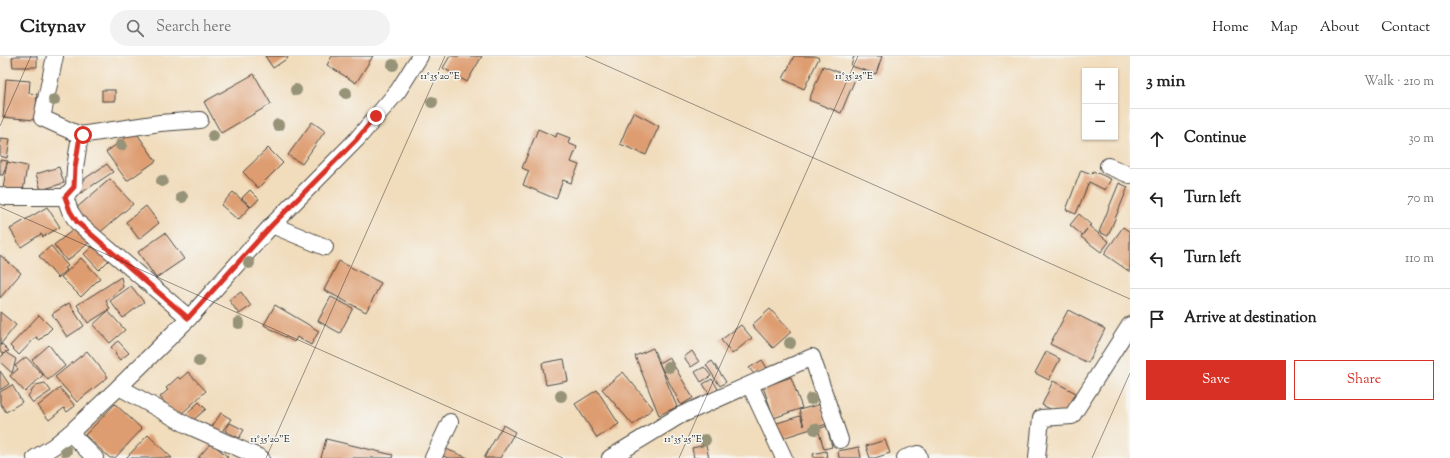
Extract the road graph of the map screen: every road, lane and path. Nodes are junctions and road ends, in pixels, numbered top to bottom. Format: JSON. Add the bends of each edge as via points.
{"nodes":[{"id":1,"x":55,"y":56,"type":"edge"},
{"id":2,"x":420,"y":56,"type":"edge"},
{"id":3,"x":200,"y":120,"type":"dead end"},
{"id":4,"x":80,"y":135,"type":"junction"},
{"id":5,"x":1108,"y":166,"type":"dead end"},
{"id":6,"x":1130,"y":175,"type":"edge"},
{"id":7,"x":0,"y":195,"type":"edge"},
{"id":8,"x":65,"y":197,"type":"junction"},
{"id":9,"x":272,"y":225,"type":"junction"},
{"id":10,"x":325,"y":247,"type":"dead end"},
{"id":11,"x":188,"y":318,"type":"junction"},
{"id":12,"x":1130,"y":325,"type":"edge"},
{"id":13,"x":750,"y":385,"type":"junction"},
{"id":14,"x":119,"y":387,"type":"junction"},
{"id":15,"x":450,"y":422,"type":"dead end"},
{"id":16,"x":70,"y":433,"type":"junction"},
{"id":17,"x":840,"y":440,"type":"dead end"},
{"id":18,"x":35,"y":458,"type":"edge"},
{"id":19,"x":95,"y":458,"type":"edge"},
{"id":20,"x":261,"y":458,"type":"edge"},
{"id":21,"x":433,"y":458,"type":"edge"},
{"id":22,"x":610,"y":458,"type":"edge"},
{"id":23,"x":784,"y":458,"type":"edge"},
{"id":24,"x":905,"y":458,"type":"edge"},
{"id":25,"x":919,"y":458,"type":"edge"},
{"id":26,"x":1037,"y":458,"type":"edge"}],
"edges":[{"from":1,"to":4,"type":"street","via":[[42,118]]},
{"from":2,"to":9,"type":"street","via":[[398,91],[357,139]]},
{"from":3,"to":4,"type":"street"},
{"from":4,"to":8,"type":"street","via":[[74,187]]},
{"from":5,"to":6,"type":"street"},
{"from":7,"to":8,"type":"street"},
{"from":8,"to":11,"type":"street","via":[[77,222]]},
{"from":9,"to":10,"type":"street"},
{"from":9,"to":11,"type":"street"},
{"from":11,"to":14,"type":"street"},
{"from":12,"to":26,"type":"street","via":[[1072,416],[1041,418]]},
{"from":13,"to":17,"type":"street","via":[[812,357]]},
{"from":13,"to":22,"type":"street","via":[[679,416]]},
{"from":13,"to":23,"type":"street"},
{"from":14,"to":16,"type":"street"},
{"from":14,"to":20,"type":"street","via":[[189,426]]},
{"from":15,"to":21,"type":"street"},
{"from":16,"to":18,"type":"street"},
{"from":16,"to":19,"type":"street"},
{"from":24,"to":25,"type":"street","via":[[918,454]]}]}
